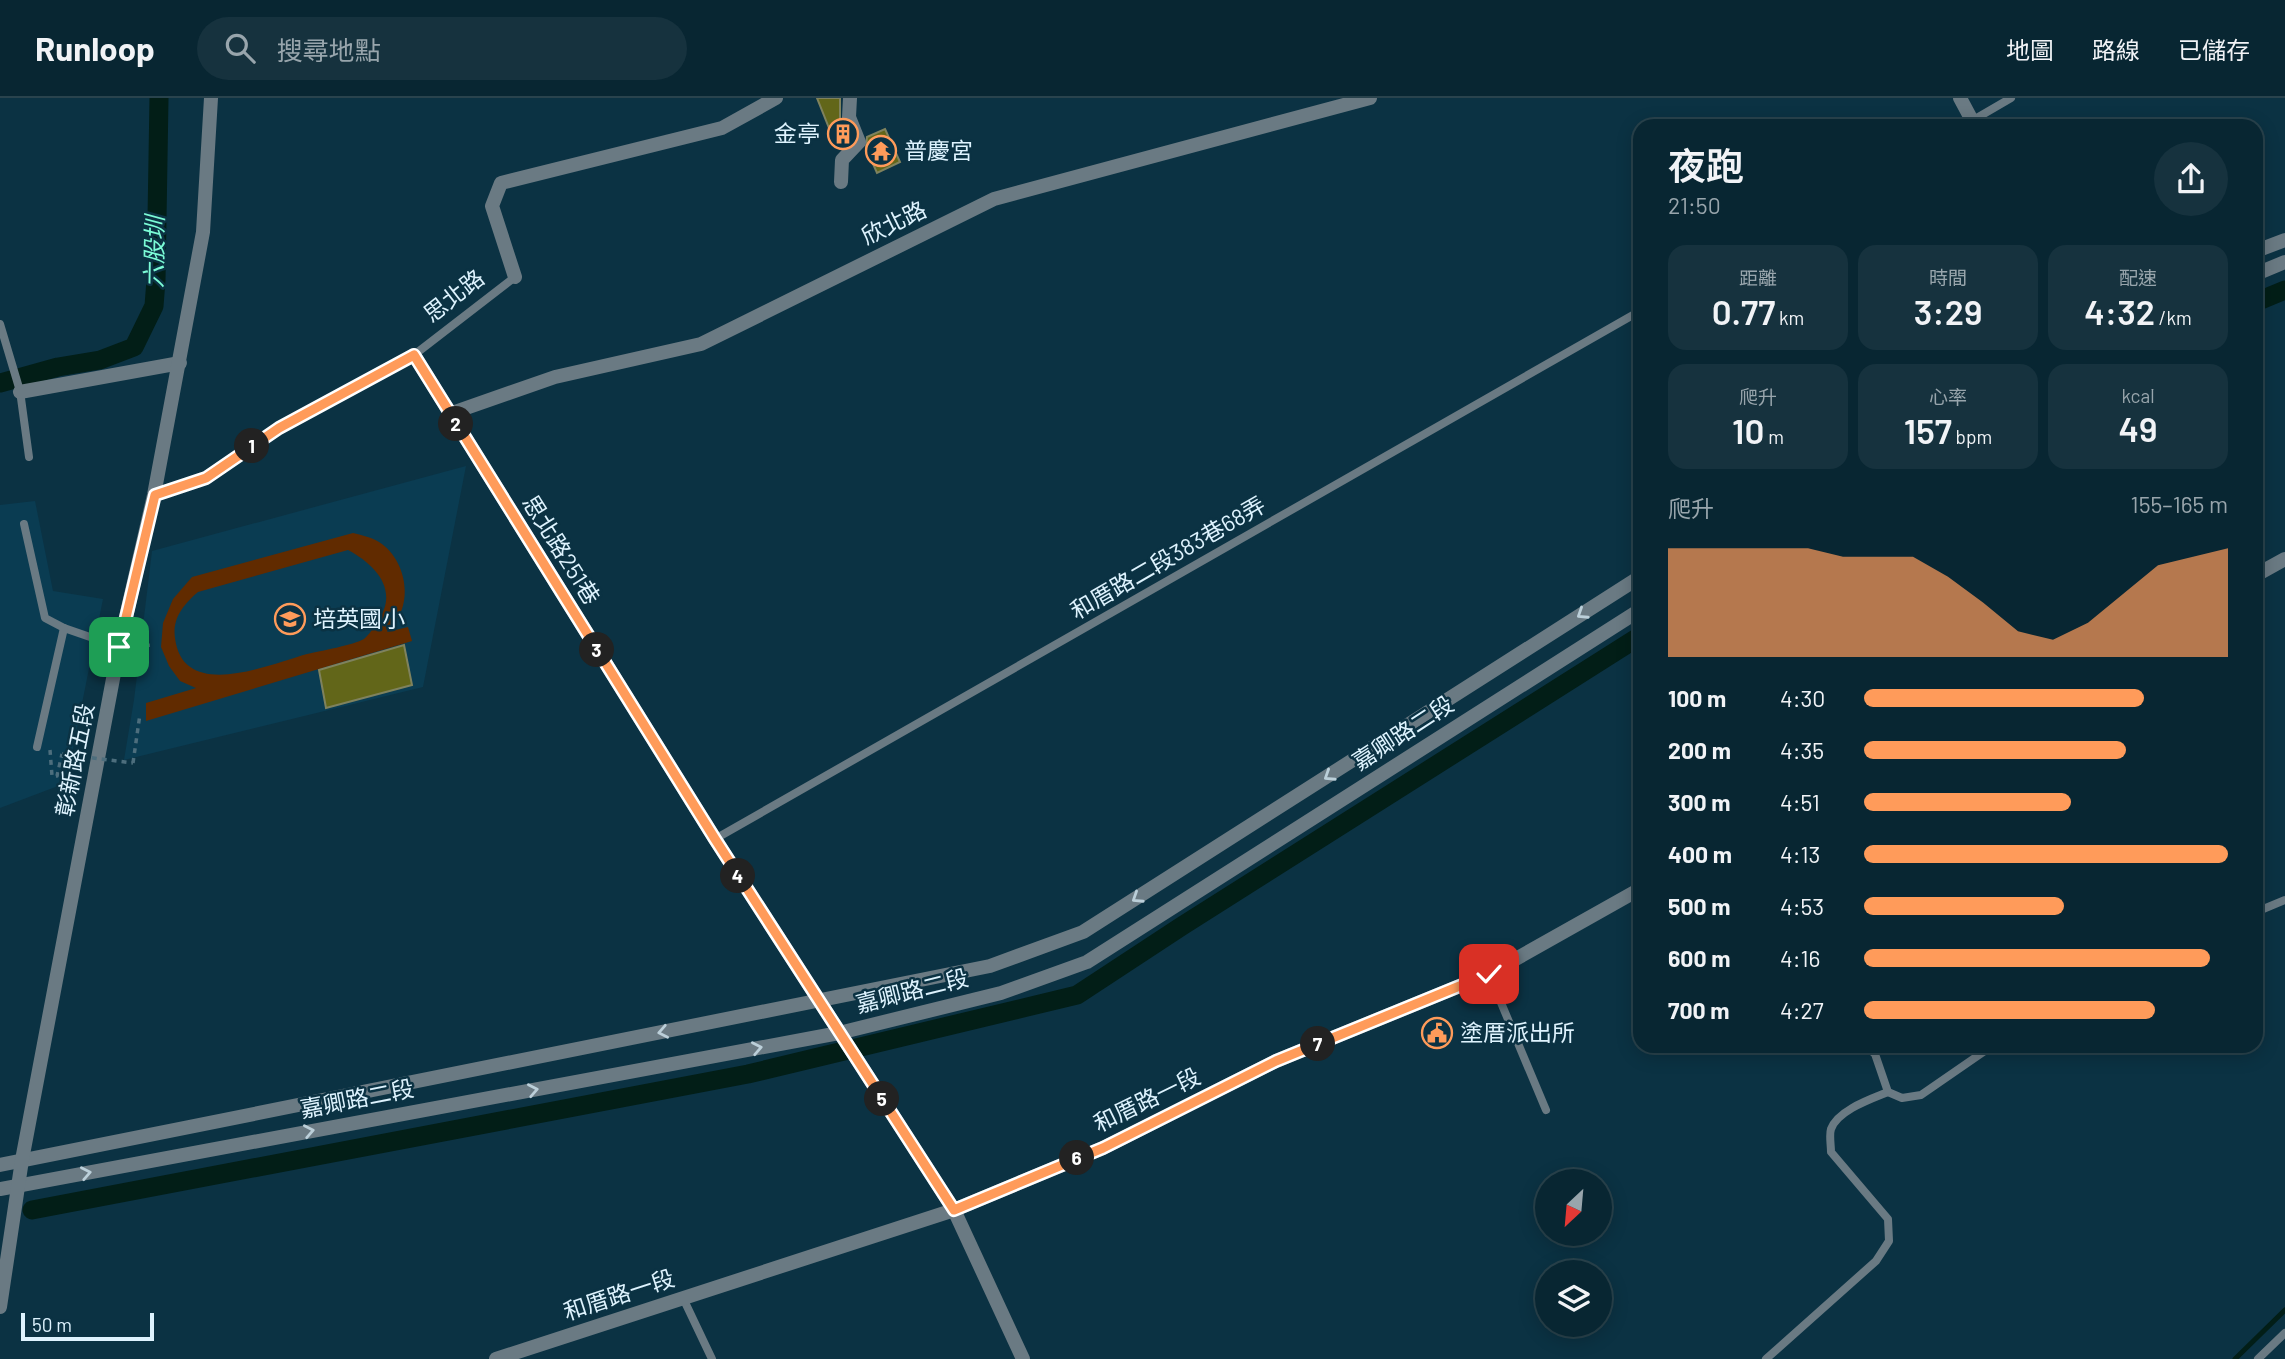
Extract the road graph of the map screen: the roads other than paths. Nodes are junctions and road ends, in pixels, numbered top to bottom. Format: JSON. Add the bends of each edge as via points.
{"nodes":[{"id":1,"x":211,"y":98,"type":"edge"},
{"id":2,"x":776,"y":98,"type":"edge"},
{"id":3,"x":850,"y":98,"type":"edge"},
{"id":4,"x":1370,"y":98,"type":"edge"},
{"id":5,"x":1960,"y":98,"type":"edge"},
{"id":6,"x":2011,"y":98,"type":"edge"},
{"id":7,"x":1968,"y":119,"type":"edge"},
{"id":8,"x":1978,"y":119,"type":"edge"},
{"id":9,"x":841,"y":182,"type":"dead end"},
{"id":10,"x":2285,"y":240,"type":"edge"},
{"id":11,"x":2263,"y":248,"type":"edge"},
{"id":12,"x":2285,"y":262,"type":"edge"},
{"id":13,"x":2263,"y":271,"type":"edge"},
{"id":14,"x":515,"y":277,"type":"joint"},
{"id":15,"x":1633,"y":315,"type":"edge"},
{"id":16,"x":0,"y":324,"type":"edge"},
{"id":17,"x":414,"y":355,"type":"junction"},
{"id":18,"x":180,"y":363,"type":"junction"},
{"id":19,"x":20,"y":391,"type":"junction"},
{"id":20,"x":449,"y":414,"type":"junction"},
{"id":21,"x":29,"y":457,"type":"dead end"},
{"id":22,"x":155,"y":495,"type":"junction"},
{"id":23,"x":24,"y":524,"type":"dead end"},
{"id":24,"x":2285,"y":559,"type":"edge"},
{"id":25,"x":2263,"y":571,"type":"edge"},
{"id":26,"x":1633,"y":581,"type":"edge"},
{"id":27,"x":1633,"y":614,"type":"edge"},
{"id":28,"x":64,"y":628,"type":"junction"},
{"id":29,"x":119,"y":647,"type":"junction"},
{"id":30,"x":37,"y":747,"type":"dead end"},
{"id":31,"x":715,"y":839,"type":"junction"},
{"id":32,"x":1633,"y":893,"type":"edge"},
{"id":33,"x":2285,"y":900,"type":"edge"},
{"id":34,"x":2263,"y":909,"type":"edge"},
{"id":35,"x":1489,"y":974,"type":"junction"},
{"id":36,"x":818,"y":1001,"type":"junction"},
{"id":37,"x":842,"y":1038,"type":"junction"},
{"id":38,"x":1874,"y":1053,"type":"edge"},
{"id":39,"x":1982,"y":1053,"type":"edge"},
{"id":40,"x":1888,"y":1092,"type":"junction"},
{"id":41,"x":1546,"y":1110,"type":"dead end"},
{"id":42,"x":23,"y":1160,"type":"junction"},
{"id":43,"x":0,"y":1165,"type":"edge"},
{"id":44,"x":18,"y":1186,"type":"junction"},
{"id":45,"x":0,"y":1189,"type":"edge"},
{"id":46,"x":954,"y":1210,"type":"junction"},
{"id":47,"x":683,"y":1298,"type":"junction"},
{"id":48,"x":0,"y":1307,"type":"edge"},
{"id":49,"x":2285,"y":1333,"type":"edge"},
{"id":50,"x":496,"y":1359,"type":"edge"},
{"id":51,"x":712,"y":1359,"type":"edge"},
{"id":52,"x":1023,"y":1359,"type":"edge"},
{"id":53,"x":1766,"y":1359,"type":"edge"},
{"id":54,"x":2258,"y":1359,"type":"edge"}],
"edges":[{"from":1,"to":18,"type":"street","name":"彰新路五段","via":[[203,232]]},
{"from":2,"to":14,"type":"street","name":"思北路","via":[[722,128],[501,183],[492,206]]},
{"from":3,"to":9,"type":"street","via":[[849,117],[859,142],[842,160]]},
{"from":4,"to":20,"type":"street","name":"欣北路","via":[[993,199],[701,344],[555,377]]},
{"from":5,"to":7,"type":"street"},
{"from":6,"to":8,"type":"lane"},
{"from":10,"to":11,"type":"street"},
{"from":12,"to":13,"type":"street"},
{"from":14,"to":17,"type":"lane","name":"思北路"},
{"from":15,"to":31,"type":"lane","name":"和厝路二段383巷68弄"},
{"from":16,"to":19,"type":"lane"},
{"from":17,"to":20,"type":"street","name":"思北路251巷"},
{"from":17,"to":22,"type":"lane","name":"思北路","via":[[279,428],[206,478]]},
{"from":18,"to":19,"type":"street"},
{"from":18,"to":22,"type":"street","name":"彰新路五段"},
{"from":19,"to":21,"type":"lane"},
{"from":20,"to":31,"type":"street","name":"思北路251巷"},
{"from":22,"to":29,"type":"street","name":"彰新路五段"},
{"from":23,"to":28,"type":"lane","via":[[45,618]]},
{"from":24,"to":25,"type":"street"},
{"from":26,"to":36,"type":"street","name":"嘉卿路二段","one_way":true,"via":[[1083,932],[990,967]]},
{"from":27,"to":37,"type":"street","name":"嘉卿路二段","via":[[1087,962],[1001,993]]},
{"from":28,"to":29,"type":"lane"},
{"from":28,"to":30,"type":"lane"},
{"from":29,"to":42,"type":"street","name":"彰新路五段"},
{"from":31,"to":36,"type":"street","name":"思北路251巷"},
{"from":32,"to":35,"type":"street","name":"和厝路一段"},
{"from":33,"to":34,"type":"lane"},
{"from":35,"to":41,"type":"lane"},
{"from":35,"to":46,"type":"street","name":"和厝路一段","via":[[1276,1061],[1103,1148]]},
{"from":36,"to":37,"type":"street","name":"思北路251巷"},
{"from":36,"to":42,"type":"street","name":"嘉卿路二段","one_way":true},
{"from":44,"to":37,"type":"street","name":"嘉卿路二段","one_way":true},
{"from":37,"to":46,"type":"street","name":"思北路251巷"},
{"from":38,"to":40,"type":"lane"},
{"from":39,"to":40,"type":"lane","via":[[1921,1095],[1902,1098]]},
{"from":40,"to":53,"type":"lane","via":[[1853,1107],[1837,1121],[1831,1129],[1831,1152],[1888,1219],[1889,1241],[1876,1261]]},
{"from":42,"to":43,"type":"street","name":"嘉卿路二段"},
{"from":42,"to":44,"type":"street","name":"彰新路五段"},
{"from":44,"to":45,"type":"street","name":"嘉卿路二段"},
{"from":44,"to":48,"type":"street","name":"彰新路五段"},
{"from":46,"to":47,"type":"street","name":"和厝路一段"},
{"from":46,"to":52,"type":"street","name":"思北路251巷"},
{"from":47,"to":50,"type":"street","name":"和厝路一段"},
{"from":47,"to":51,"type":"lane"},
{"from":49,"to":54,"type":"lane"}]}
